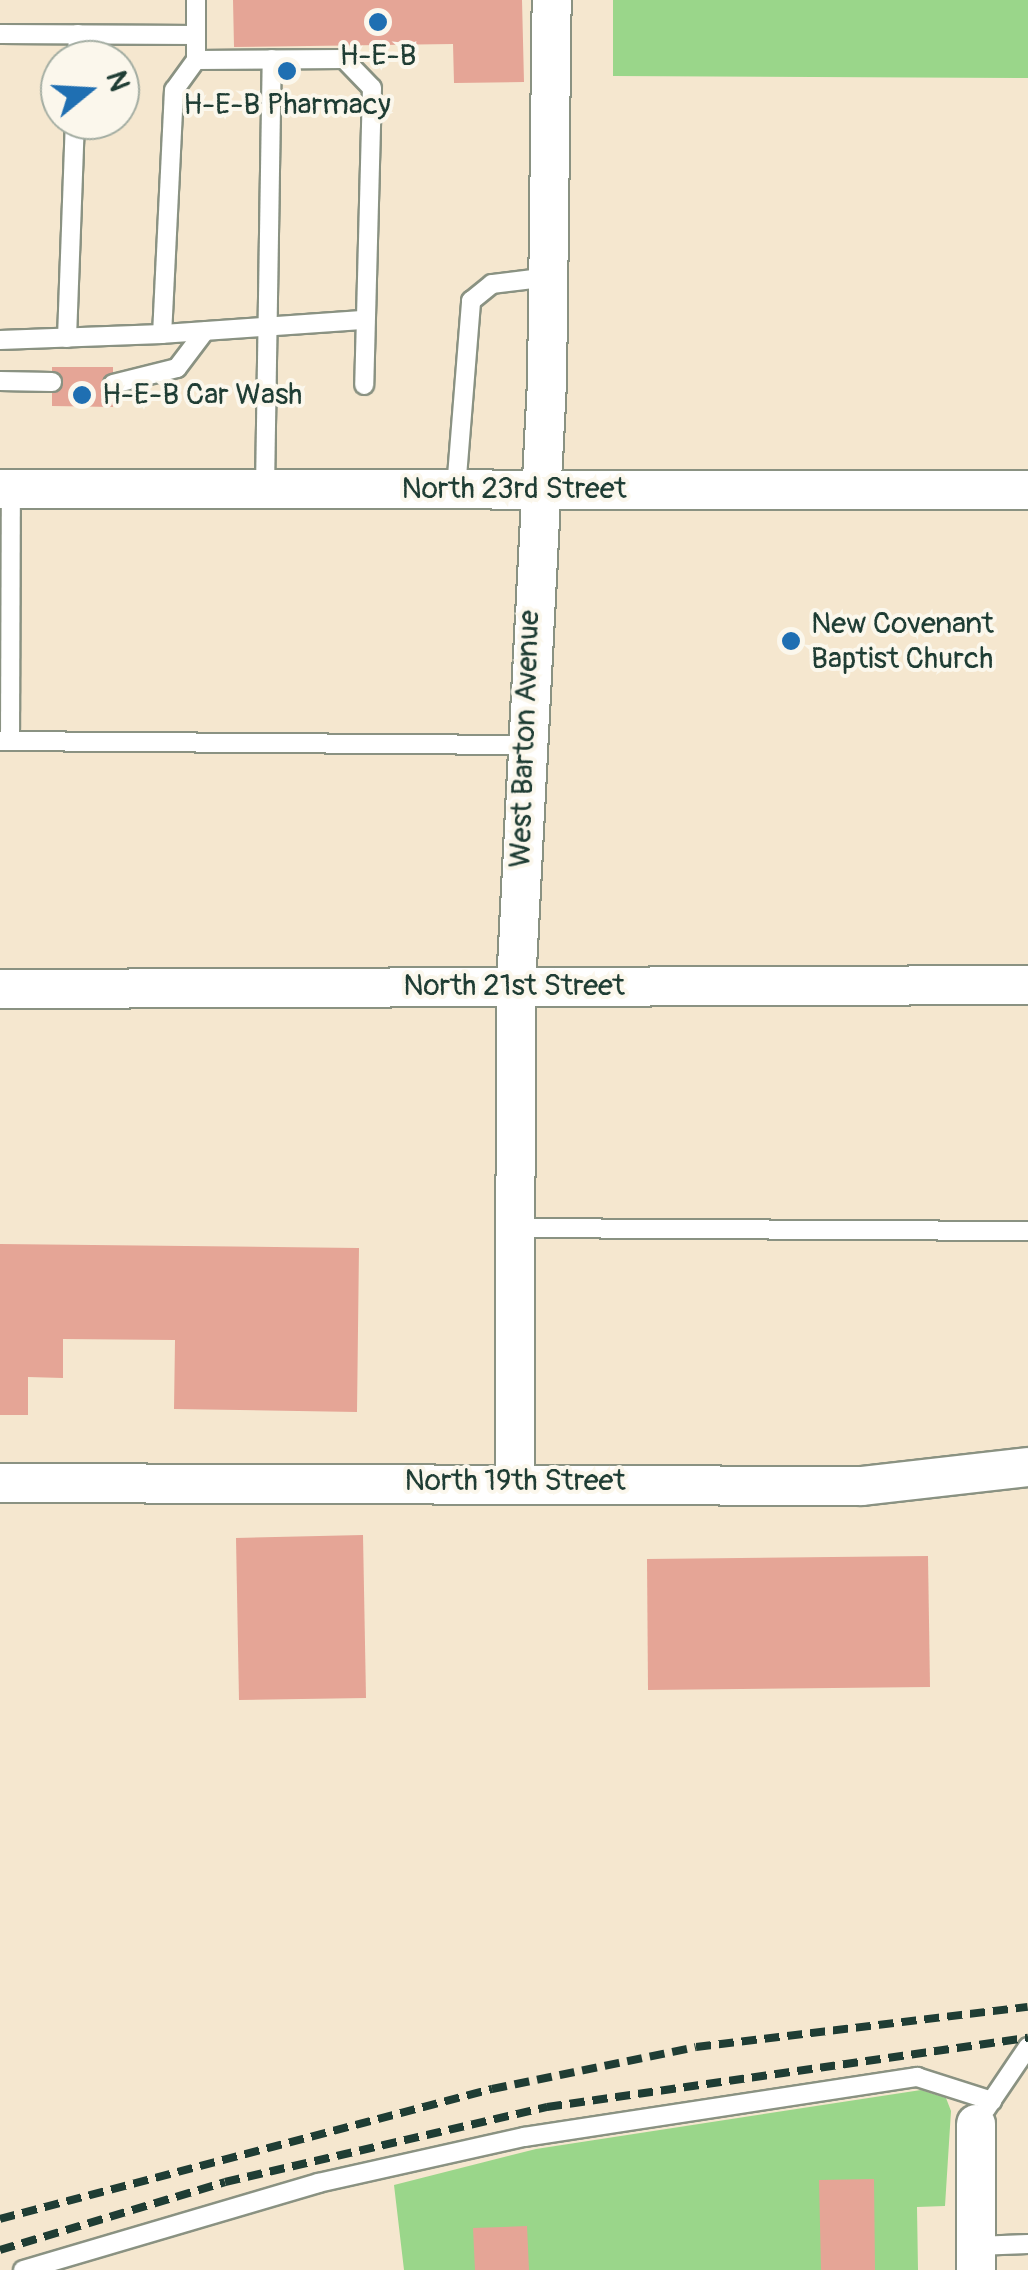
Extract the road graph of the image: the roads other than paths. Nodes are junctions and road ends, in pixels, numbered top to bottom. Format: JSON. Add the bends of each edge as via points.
{"nodes":[{"id":1,"x":196,"y":0,"type":"edge"},
{"id":2,"x":552,"y":0,"type":"edge"},
{"id":3,"x":0,"y":34,"type":"edge"},
{"id":4,"x":78,"y":34,"type":"junction"},
{"id":5,"x":196,"y":35,"type":"junction"},
{"id":6,"x":78,"y":40,"type":"edge"},
{"id":7,"x":196,"y":60,"type":"junction"},
{"id":8,"x":272,"y":60,"type":"junction"},
{"id":9,"x":74,"y":140,"type":"edge"},
{"id":10,"x":548,"y":277,"type":"junction"},
{"id":11,"x":364,"y":320,"type":"junction"},
{"id":12,"x":269,"y":324,"type":"junction"},
{"id":13,"x":205,"y":331,"type":"junction"},
{"id":14,"x":162,"y":334,"type":"junction"},
{"id":15,"x":67,"y":338,"type":"junction"},
{"id":16,"x":0,"y":340,"type":"edge"},
{"id":17,"x":0,"y":381,"type":"edge"},
{"id":18,"x":52,"y":382,"type":"dead end"},
{"id":19,"x":113,"y":384,"type":"dead end"},
{"id":20,"x":364,"y":385,"type":"dead end"},
{"id":21,"x":5,"y":489,"type":"edge"},
{"id":22,"x":264,"y":489,"type":"junction"},
{"id":23,"x":456,"y":489,"type":"junction"},
{"id":24,"x":536,"y":489,"type":"junction"},
{"id":25,"x":1028,"y":490,"type":"edge"},
{"id":26,"x":5,"y":740,"type":"edge"},
{"id":27,"x":525,"y":745,"type":"junction"},
{"id":28,"x":1028,"y":985,"type":"edge"},
{"id":29,"x":516,"y":986,"type":"junction"},
{"id":30,"x":0,"y":989,"type":"edge"},
{"id":31,"x":515,"y":1228,"type":"junction"},
{"id":32,"x":1028,"y":1231,"type":"edge"},
{"id":33,"x":1028,"y":1467,"type":"edge"},
{"id":34,"x":515,"y":1480,"type":"junction"},
{"id":35,"x":0,"y":1484,"type":"edge"},
{"id":36,"x":1028,"y":2047,"type":"edge"},
{"id":37,"x":984,"y":2112,"type":"junction"},
{"id":38,"x":1028,"y":2244,"type":"edge"},
{"id":39,"x":976,"y":2258,"type":"edge"},
{"id":40,"x":23,"y":2270,"type":"edge"}],
"edges":[{"from":1,"to":5,"type":"lane"},
{"from":2,"to":10,"type":"street","name":"West Barton Avenue"},
{"from":3,"to":4,"type":"lane"},
{"from":4,"to":5,"type":"lane"},
{"from":4,"to":6,"type":"lane"},
{"from":5,"to":7,"type":"lane"},
{"from":7,"to":8,"type":"lane"},
{"from":7,"to":14,"type":"lane","via":[[174,90]]},
{"from":8,"to":11,"type":"lane","via":[[344,59],[372,88]]},
{"from":8,"to":12,"type":"lane"},
{"from":9,"to":15,"type":"lane"},
{"from":10,"to":23,"type":"lane","via":[[492,284],[471,302]]},
{"from":10,"to":24,"type":"street","name":"West Barton Avenue"},
{"from":11,"to":12,"type":"lane"},
{"from":11,"to":20,"type":"lane"},
{"from":12,"to":13,"type":"lane"},
{"from":12,"to":22,"type":"lane"},
{"from":13,"to":14,"type":"lane"},
{"from":13,"to":19,"type":"lane","via":[[177,368]]},
{"from":14,"to":15,"type":"lane"},
{"from":15,"to":16,"type":"lane"},
{"from":17,"to":18,"type":"lane"},
{"from":21,"to":22,"type":"street","name":"North 23rd Street"},
{"from":21,"to":26,"type":"lane"},
{"from":22,"to":23,"type":"street","name":"North 23rd Street"},
{"from":23,"to":24,"type":"street","name":"North 23rd Street"},
{"from":24,"to":25,"type":"street","name":"North 23rd Street"},
{"from":24,"to":27,"type":"street","name":"West Barton Avenue"},
{"from":26,"to":27,"type":"lane"},
{"from":27,"to":29,"type":"street","name":"West Barton Avenue"},
{"from":28,"to":29,"type":"street","name":"North 21st Street"},
{"from":29,"to":30,"type":"street","name":"North 21st Street"},
{"from":29,"to":31,"type":"street","name":"West Barton Avenue"},
{"from":31,"to":32,"type":"lane"},
{"from":31,"to":34,"type":"street","name":"West Barton Avenue"},
{"from":33,"to":34,"type":"street","name":"North 19th Street","via":[[862,1486]]},
{"from":34,"to":35,"type":"street","name":"North 19th Street"},
{"from":36,"to":37,"type":"lane"},
{"from":37,"to":39,"type":"street"},
{"from":37,"to":40,"type":"lane","via":[[917,2077],[524,2137],[318,2184]]},
{"from":38,"to":39,"type":"lane"}]}
